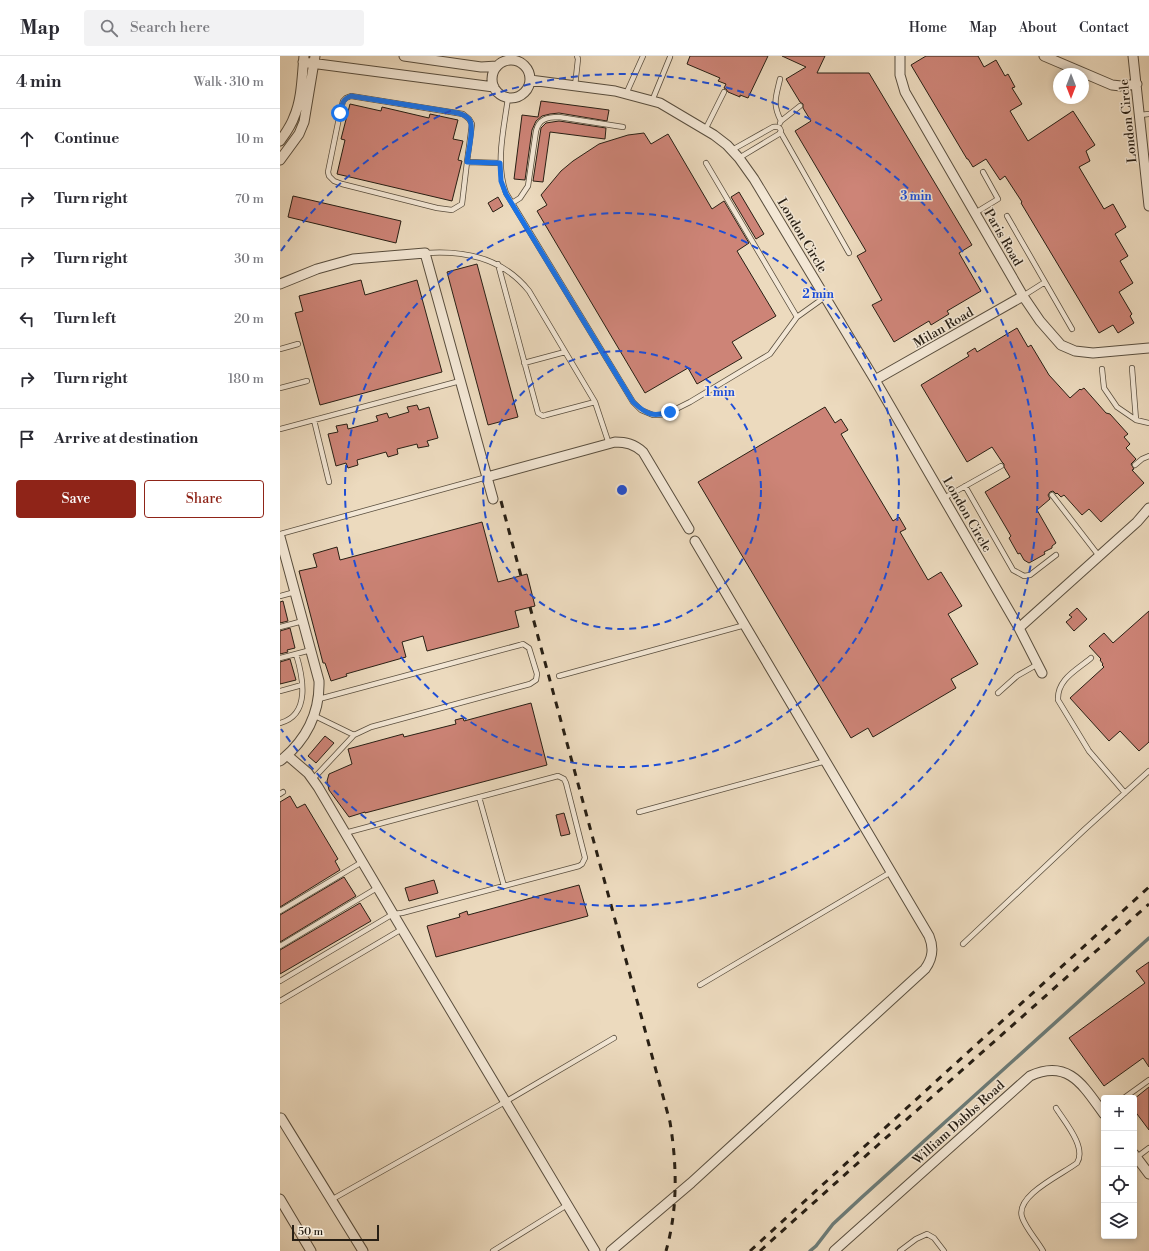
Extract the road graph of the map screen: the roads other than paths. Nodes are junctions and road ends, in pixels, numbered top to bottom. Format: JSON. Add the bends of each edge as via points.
{"nodes":[{"id":1,"x":404,"y":56,"type":"edge"},
{"id":2,"x":577,"y":56,"type":"edge"},
{"id":3,"x":643,"y":56,"type":"edge"},
{"id":4,"x":900,"y":56,"type":"edge"},
{"id":5,"x":1044,"y":56,"type":"edge"},
{"id":6,"x":1133,"y":56,"type":"edge"},
{"id":7,"x":670,"y":57,"type":"dead end"},
{"id":8,"x":514,"y":58,"type":"edge"},
{"id":9,"x":304,"y":59,"type":"edge"},
{"id":10,"x":315,"y":60,"type":"edge"},
{"id":11,"x":497,"y":66,"type":"junction"},
{"id":12,"x":780,"y":79,"type":"dead end"},
{"id":13,"x":530,"y":80,"type":"junction"},
{"id":14,"x":1137,"y":84,"type":"junction"},
{"id":15,"x":575,"y":86,"type":"junction"},
{"id":16,"x":494,"y":87,"type":"junction"},
{"id":17,"x":724,"y":92,"type":"dead end"},
{"id":18,"x":626,"y":94,"type":"junction"},
{"id":19,"x":508,"y":98,"type":"junction"},
{"id":20,"x":652,"y":101,"type":"junction"},
{"id":21,"x":800,"y":106,"type":"dead end"},
{"id":22,"x":1145,"y":114,"type":"edge"},
{"id":23,"x":781,"y":121,"type":"junction"},
{"id":24,"x":623,"y":127,"type":"dead end"},
{"id":25,"x":778,"y":127,"type":"junction"},
{"id":26,"x":705,"y":130,"type":"junction"},
{"id":27,"x":781,"y":133,"type":"junction"},
{"id":28,"x":280,"y":141,"type":"edge"},
{"id":29,"x":732,"y":150,"type":"junction"},
{"id":30,"x":739,"y":158,"type":"junction"},
{"id":31,"x":280,"y":160,"type":"edge"},
{"id":32,"x":467,"y":162,"type":"junction"},
{"id":33,"x":500,"y":163,"type":"junction"},
{"id":34,"x":706,"y":163,"type":"dead end"},
{"id":35,"x":983,"y":172,"type":"dead end"},
{"id":36,"x":512,"y":204,"type":"junction"},
{"id":37,"x":1149,"y":206,"type":"edge"},
{"id":38,"x":975,"y":212,"type":"junction"},
{"id":39,"x":1007,"y":216,"type":"dead end"},
{"id":40,"x":425,"y":252,"type":"junction"},
{"id":41,"x":850,"y":253,"type":"dead end"},
{"id":42,"x":498,"y":264,"type":"junction"},
{"id":43,"x":1045,"y":282,"type":"junction"},
{"id":44,"x":280,"y":284,"type":"edge"},
{"id":45,"x":1023,"y":296,"type":"junction"},
{"id":46,"x":825,"y":297,"type":"junction"},
{"id":47,"x":797,"y":317,"type":"junction"},
{"id":48,"x":1072,"y":329,"type":"dead end"},
{"id":49,"x":298,"y":344,"type":"dead end"},
{"id":50,"x":1149,"y":348,"type":"edge"},
{"id":51,"x":280,"y":349,"type":"edge"},
{"id":52,"x":565,"y":352,"type":"junction"},
{"id":53,"x":524,"y":363,"type":"junction"},
{"id":54,"x":1132,"y":368,"type":"dead end"},
{"id":55,"x":1102,"y":369,"type":"dead end"},
{"id":56,"x":307,"y":380,"type":"dead end"},
{"id":57,"x":875,"y":380,"type":"junction"},
{"id":58,"x":460,"y":381,"type":"junction"},
{"id":59,"x":280,"y":388,"type":"edge"},
{"id":60,"x":595,"y":402,"type":"junction"},
{"id":61,"x":314,"y":420,"type":"junction"},
{"id":62,"x":1136,"y":420,"type":"junction"},
{"id":63,"x":1149,"y":423,"type":"edge"},
{"id":64,"x":280,"y":429,"type":"edge"},
{"id":65,"x":609,"y":444,"type":"junction"},
{"id":66,"x":1149,"y":456,"type":"edge"},
{"id":67,"x":1135,"y":465,"type":"dead end"},
{"id":68,"x":1001,"y":466,"type":"dead end"},
{"id":69,"x":486,"y":477,"type":"junction"},
{"id":70,"x":329,"y":482,"type":"dead end"},
{"id":71,"x":965,"y":486,"type":"junction"},
{"id":72,"x":1052,"y":495,"type":"dead end"},
{"id":73,"x":944,"y":498,"type":"junction"},
{"id":74,"x":493,"y":499,"type":"dead end"},
{"id":75,"x":1149,"y":508,"type":"edge"},
{"id":76,"x":689,"y":529,"type":"dead end"},
{"id":77,"x":280,"y":535,"type":"edge"},
{"id":78,"x":695,"y":541,"type":"dead end"},
{"id":79,"x":1056,"y":554,"type":"dead end"},
{"id":80,"x":1099,"y":556,"type":"junction"},
{"id":81,"x":284,"y":564,"type":"edge"},
{"id":82,"x":295,"y":592,"type":"junction"},
{"id":83,"x":280,"y":596,"type":"edge"},
{"id":84,"x":303,"y":621,"type":"junction"},
{"id":85,"x":745,"y":625,"type":"junction"},
{"id":86,"x":280,"y":627,"type":"edge"},
{"id":87,"x":1019,"y":628,"type":"junction"},
{"id":88,"x":311,"y":650,"type":"junction"},
{"id":89,"x":296,"y":654,"type":"junction"},
{"id":90,"x":280,"y":658,"type":"edge"},
{"id":91,"x":1091,"y":658,"type":"dead end"},
{"id":92,"x":1038,"y":664,"type":"junction"},
{"id":93,"x":1042,"y":673,"type":"dead end"},
{"id":94,"x":560,"y":676,"type":"dead end"},
{"id":95,"x":302,"y":685,"type":"junction"},
{"id":96,"x":280,"y":692,"type":"edge"},
{"id":97,"x":998,"y":693,"type":"dead end"},
{"id":98,"x":319,"y":699,"type":"junction"},
{"id":99,"x":315,"y":716,"type":"junction"},
{"id":100,"x":280,"y":723,"type":"edge"},
{"id":101,"x":354,"y":735,"type":"junction"},
{"id":102,"x":283,"y":758,"type":"edge"},
{"id":103,"x":826,"y":761,"type":"junction"},
{"id":104,"x":1149,"y":771,"type":"edge"},
{"id":105,"x":313,"y":780,"type":"junction"},
{"id":106,"x":1125,"y":792,"type":"junction"},
{"id":107,"x":479,"y":797,"type":"junction"},
{"id":108,"x":639,"y":812,"type":"dead end"},
{"id":109,"x":345,"y":833,"type":"junction"},
{"id":110,"x":362,"y":862,"type":"junction"},
{"id":111,"x":891,"y":872,"type":"junction"},
{"id":112,"x":504,"y":886,"type":"junction"},
{"id":113,"x":377,"y":888,"type":"junction"},
{"id":114,"x":280,"y":911,"type":"edge"},
{"id":115,"x":393,"y":914,"type":"junction"},
{"id":116,"x":402,"y":929,"type":"junction"},
{"id":117,"x":964,"y":944,"type":"dead end"},
{"id":118,"x":280,"y":946,"type":"edge"},
{"id":119,"x":280,"y":981,"type":"edge"},
{"id":120,"x":700,"y":985,"type":"dead end"},
{"id":121,"x":280,"y":1001,"type":"edge"},
{"id":122,"x":614,"y":1038,"type":"dead end"},
{"id":123,"x":1149,"y":1080,"type":"edge"},
{"id":124,"x":1128,"y":1095,"type":"edge"},
{"id":125,"x":505,"y":1102,"type":"junction"},
{"id":126,"x":1056,"y":1108,"type":"dead end"},
{"id":127,"x":1101,"y":1109,"type":"edge"},
{"id":128,"x":282,"y":1118,"type":"dead end"},
{"id":129,"x":1149,"y":1148,"type":"edge"},
{"id":130,"x":1137,"y":1155,"type":"edge"},
{"id":131,"x":1137,"y":1159,"type":"edge"},
{"id":132,"x":1149,"y":1174,"type":"edge"},
{"id":133,"x":280,"y":1199,"type":"edge"},
{"id":134,"x":331,"y":1200,"type":"junction"},
{"id":135,"x":567,"y":1205,"type":"junction"},
{"id":136,"x":311,"y":1251,"type":"edge"},
{"id":137,"x":363,"y":1251,"type":"edge"},
{"id":138,"x":493,"y":1251,"type":"edge"},
{"id":139,"x":595,"y":1251,"type":"edge"},
{"id":140,"x":611,"y":1251,"type":"edge"},
{"id":141,"x":834,"y":1251,"type":"edge"},
{"id":142,"x":900,"y":1251,"type":"edge"},
{"id":143,"x":944,"y":1251,"type":"edge"},
{"id":144,"x":1043,"y":1251,"type":"edge"}],
"edges":[{"from":1,"to":11,"type":"street","via":[[481,67]]},
{"from":2,"to":15,"type":"lane"},
{"from":3,"to":18,"type":"lane"},
{"from":4,"to":38,"type":"street","name":"Paris Road","via":[[900,75],[906,92]]},
{"from":5,"to":14,"type":"street","via":[[1112,86]]},
{"from":6,"to":14,"type":"street","name":"London Circle"},
{"from":7,"to":20,"type":"lane"},
{"from":8,"to":11,"type":"street"},
{"from":8,"to":13,"type":"street","via":[[524,65],[529,72]]},
{"from":9,"to":10,"type":"street"},
{"from":9,"to":28,"type":"street","via":[[295,116]]},
{"from":10,"to":16,"type":"street"},
{"from":10,"to":31,"type":"street","via":[[304,122],[299,134]]},
{"from":11,"to":16,"type":"street","via":[[492,79]]},
{"from":12,"to":23,"type":"lane","via":[[775,104]]},
{"from":13,"to":15,"type":"street","name":"London Circle"},
{"from":13,"to":19,"type":"street","via":[[524,92]]},
{"from":14,"to":22,"type":"street","name":"London Circle"},
{"from":15,"to":18,"type":"street","name":"London Circle"},
{"from":16,"to":19,"type":"street"},
{"from":17,"to":26,"type":"lane"},
{"from":18,"to":20,"type":"street","name":"London Circle"},
{"from":19,"to":33,"type":"lane"},
{"from":20,"to":26,"type":"street","name":"London Circle","via":[[660,103]]},
{"from":21,"to":23,"type":"lane"},
{"from":22,"to":37,"type":"street","name":"London Circle"},
{"from":23,"to":25,"type":"lane"},
{"from":24,"to":36,"type":"lane","via":[[559,117],[544,120],[536,131],[528,186]]},
{"from":25,"to":27,"type":"lane"},
{"from":25,"to":29,"type":"lane","via":[[773,127]]},
{"from":26,"to":29,"type":"street","name":"London Circle"},
{"from":27,"to":30,"type":"lane"},
{"from":27,"to":41,"type":"lane"},
{"from":29,"to":30,"type":"street","name":"London Circle"},
{"from":30,"to":46,"type":"street","name":"London Circle"},
{"from":32,"to":32,"type":"lane","via":[[462,204],[452,210],[342,184],[334,181],[328,172],[343,101],[351,96],[463,114],[472,124]]},
{"from":32,"to":33,"type":"lane"},
{"from":33,"to":36,"type":"lane","via":[[502,185]]},
{"from":34,"to":47,"type":"lane"},
{"from":35,"to":38,"type":"lane","via":[[998,199]]},
{"from":36,"to":47,"type":"lane","via":[[633,402],[646,413],[660,415],[670,412],[752,366],[770,354]]},
{"from":38,"to":45,"type":"street","name":"Paris Road"},
{"from":39,"to":43,"type":"lane"},
{"from":40,"to":42,"type":"lane","via":[[483,258]]},
{"from":40,"to":44,"type":"street","via":[[353,259],[317,269]]},
{"from":40,"to":58,"type":"street"},
{"from":42,"to":52,"type":"lane","via":[[525,286]]},
{"from":42,"to":53,"type":"lane"},
{"from":43,"to":45,"type":"lane"},
{"from":43,"to":48,"type":"lane"},
{"from":45,"to":50,"type":"street","name":"Paris Road","via":[[1061,345],[1075,351],[1093,353]]},
{"from":45,"to":57,"type":"street","name":"Milan Road"},
{"from":46,"to":47,"type":"lane"},
{"from":46,"to":57,"type":"street","name":"London Circle"},
{"from":49,"to":51,"type":"lane"},
{"from":52,"to":53,"type":"lane"},
{"from":52,"to":60,"type":"lane"},
{"from":53,"to":60,"type":"lane","via":[[540,415]]},
{"from":54,"to":62,"type":"lane"},
{"from":55,"to":62,"type":"lane","via":[[1102,385],[1106,393],[1117,407]]},
{"from":56,"to":59,"type":"lane"},
{"from":57,"to":73,"type":"street","name":"London Circle"},
{"from":58,"to":61,"type":"lane"},
{"from":58,"to":69,"type":"street"},
{"from":60,"to":65,"type":"lane"},
{"from":61,"to":64,"type":"lane"},
{"from":61,"to":70,"type":"lane"},
{"from":62,"to":63,"type":"lane"},
{"from":65,"to":69,"type":"street"},
{"from":65,"to":76,"type":"street","via":[[628,443],[643,452]]},
{"from":66,"to":67,"type":"lane"},
{"from":68,"to":71,"type":"lane"},
{"from":69,"to":74,"type":"street"},
{"from":69,"to":77,"type":"lane"},
{"from":71,"to":73,"type":"lane"},
{"from":71,"to":79,"type":"lane","via":[[1013,570],[1024,576],[1030,575]]},
{"from":72,"to":80,"type":"lane"},
{"from":73,"to":87,"type":"street","name":"London Circle"},
{"from":75,"to":80,"type":"street"},
{"from":77,"to":81,"type":"street"},
{"from":78,"to":85,"type":"street"},
{"from":80,"to":87,"type":"street"},
{"from":81,"to":82,"type":"street"},
{"from":82,"to":83,"type":"lane"},
{"from":82,"to":84,"type":"street"},
{"from":84,"to":86,"type":"lane"},
{"from":84,"to":88,"type":"street"},
{"from":85,"to":94,"type":"lane"},
{"from":85,"to":103,"type":"street"},
{"from":87,"to":92,"type":"street","name":"London Circle"},
{"from":88,"to":89,"type":"lane"},
{"from":88,"to":98,"type":"street","via":[[319,681]]},
{"from":89,"to":90,"type":"lane"},
{"from":89,"to":95,"type":"lane","via":[[301,669]]},
{"from":91,"to":106,"type":"lane","via":[[1064,680],[1058,691],[1058,700],[1088,751]]},
{"from":92,"to":93,"type":"street","name":"London Circle"},
{"from":92,"to":97,"type":"lane","via":[[1017,676]]},
{"from":95,"to":96,"type":"lane"},
{"from":95,"to":100,"type":"lane","via":[[303,693],[298,710],[288,720]]},
{"from":98,"to":99,"type":"street"},
{"from":98,"to":101,"type":"lane","via":[[520,645],[526,646],[530,651],[537,677],[534,683],[371,727]]},
{"from":99,"to":101,"type":"lane"},
{"from":99,"to":102,"type":"street","via":[[305,734]]},
{"from":101,"to":105,"type":"lane"},
{"from":102,"to":105,"type":"street"},
{"from":103,"to":108,"type":"lane"},
{"from":103,"to":111,"type":"street"},
{"from":104,"to":106,"type":"lane"},
{"from":105,"to":109,"type":"street"},
{"from":106,"to":117,"type":"lane"},
{"from":107,"to":109,"type":"lane"},
{"from":107,"to":112,"type":"lane"},
{"from":107,"to":112,"type":"lane","via":[[558,776],[566,782],[585,855],[584,862]]},
{"from":109,"to":110,"type":"street"},
{"from":110,"to":113,"type":"street"},
{"from":110,"to":114,"type":"lane"},
{"from":111,"to":120,"type":"lane"},
{"from":111,"to":140,"type":"street","via":[[931,942],[932,954],[929,964],[691,1183]]},
{"from":112,"to":115,"type":"lane"},
{"from":113,"to":115,"type":"street"},
{"from":113,"to":118,"type":"lane"},
{"from":115,"to":116,"type":"street"},
{"from":115,"to":119,"type":"lane"},
{"from":116,"to":121,"type":"lane"},
{"from":116,"to":125,"type":"street"},
{"from":122,"to":125,"type":"lane"},
{"from":123,"to":124,"type":"lane"},
{"from":125,"to":134,"type":"lane"},
{"from":125,"to":135,"type":"street"},
{"from":126,"to":144,"type":"lane","via":[[1078,1144],[1080,1154],[1076,1163],[1050,1179],[1023,1204],[1022,1218]]},
{"from":127,"to":141,"type":"street","name":"William Dabbs Road","via":[[1079,1081],[1069,1074],[1044,1070],[1030,1076]]},
{"from":128,"to":134,"type":"street"},
{"from":129,"to":130,"type":"lane"},
{"from":131,"to":132,"type":"street"},
{"from":133,"to":136,"type":"street"},
{"from":134,"to":137,"type":"street"},
{"from":135,"to":138,"type":"lane"},
{"from":135,"to":139,"type":"street"},
{"from":142,"to":143,"type":"lane","via":[[927,1234],[934,1238]]}]}
